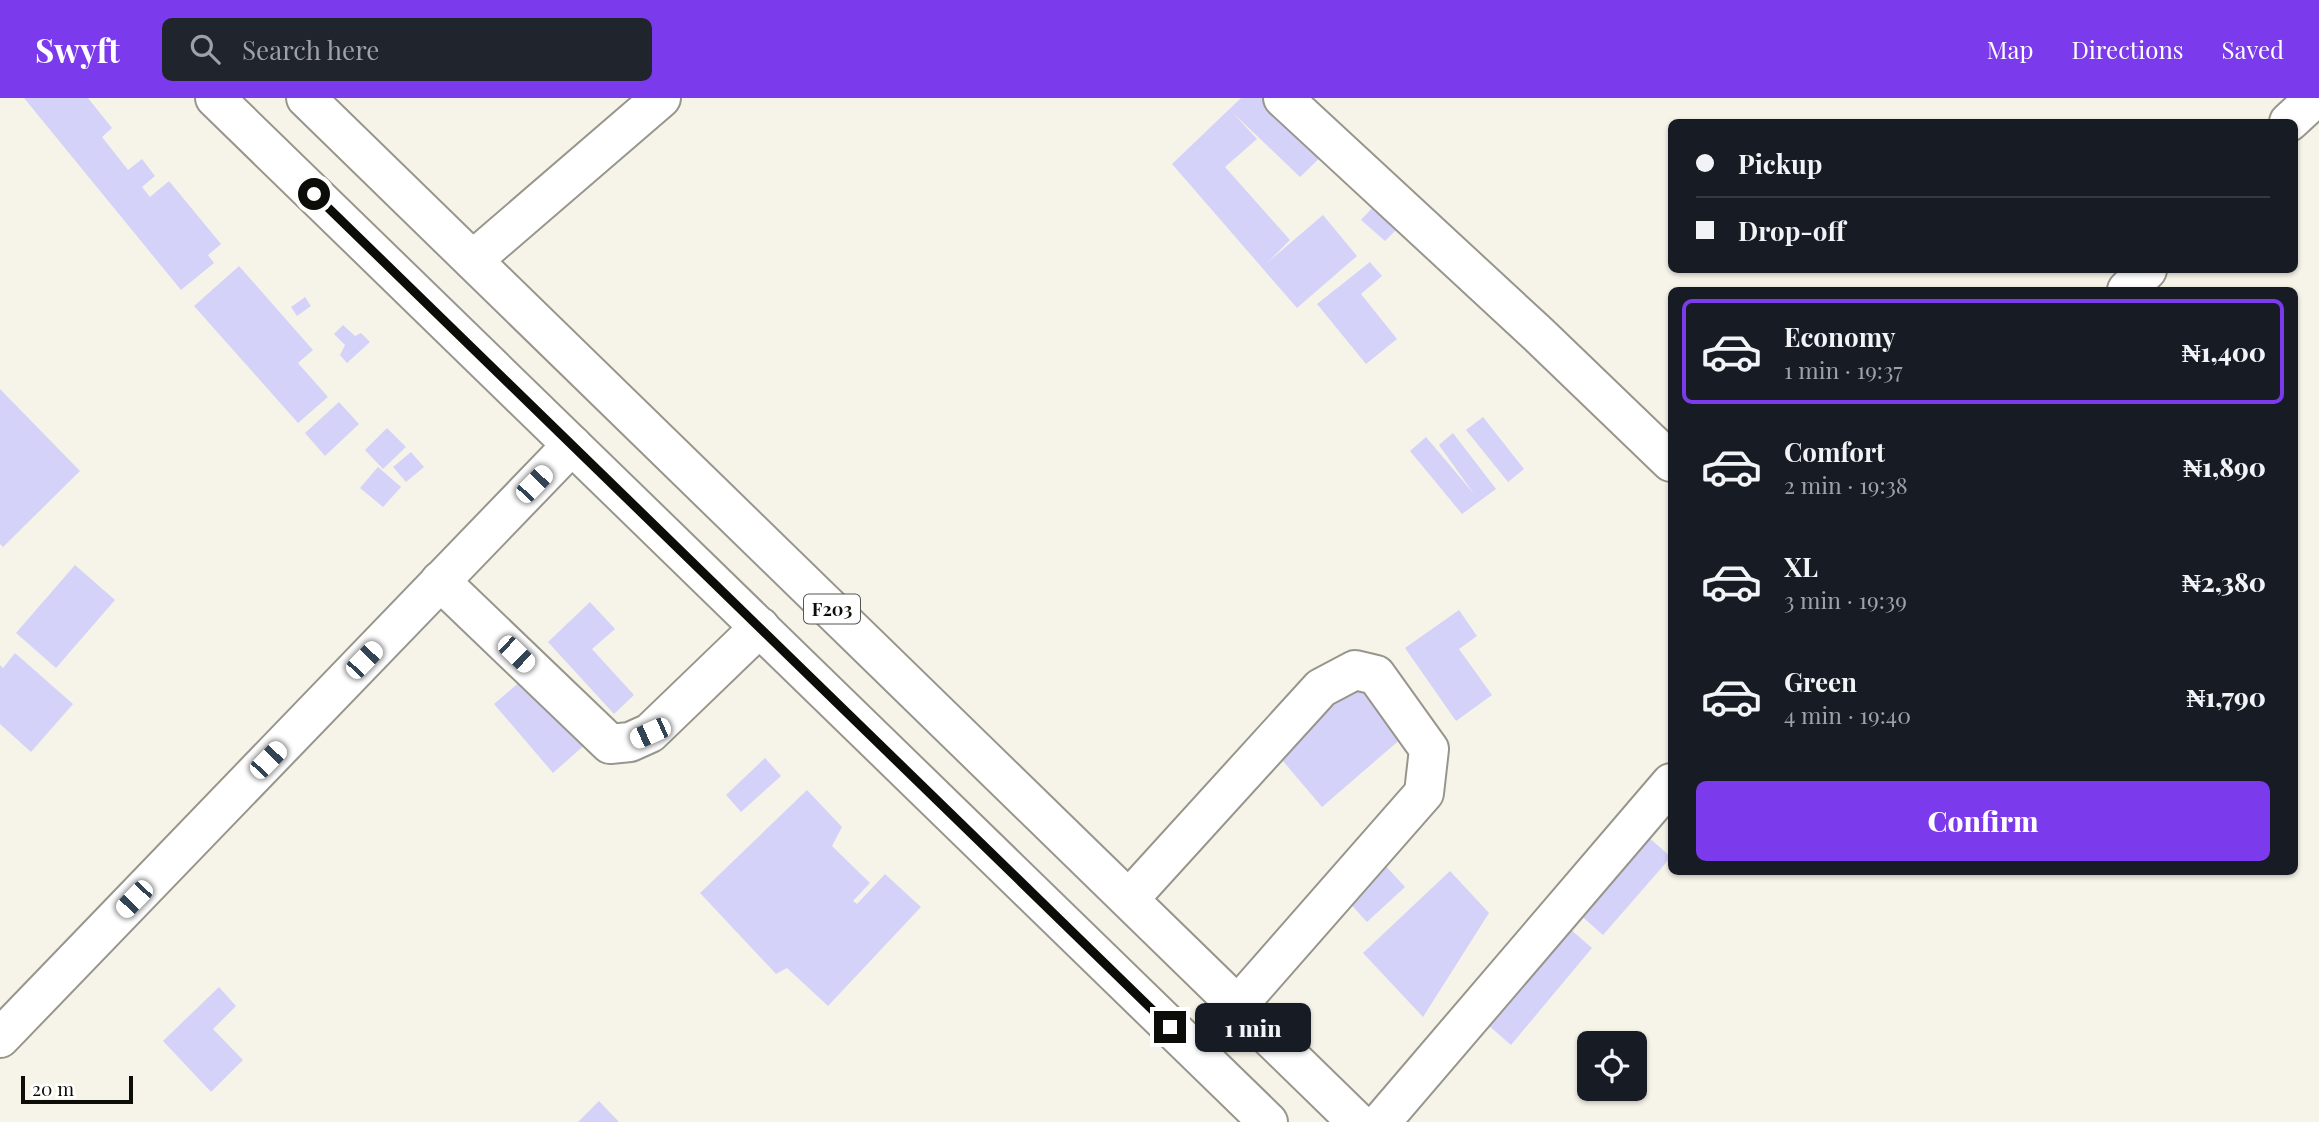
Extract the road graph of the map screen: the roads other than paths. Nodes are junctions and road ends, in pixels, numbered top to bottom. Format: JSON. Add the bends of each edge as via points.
{"nodes":[{"id":1,"x":215,"y":98,"type":"edge"},
{"id":2,"x":306,"y":98,"type":"edge"},
{"id":3,"x":661,"y":98,"type":"edge"},
{"id":4,"x":1283,"y":98,"type":"edge"},
{"id":5,"x":2315,"y":98,"type":"edge"},
{"id":6,"x":2292,"y":119,"type":"edge"},
{"id":7,"x":473,"y":260,"type":"junction"},
{"id":8,"x":2144,"y":273,"type":"edge"},
{"id":9,"x":2130,"y":287,"type":"edge"},
{"id":10,"x":572,"y":444,"type":"junction"},
{"id":11,"x":1668,"y":459,"type":"edge"},
{"id":12,"x":440,"y":581,"type":"junction"},
{"id":13,"x":760,"y":627,"type":"junction"},
{"id":14,"x":1668,"y":787,"type":"edge"},
{"id":15,"x":1129,"y":899,"type":"junction"},
{"id":16,"x":1238,"y":1005,"type":"junction"},
{"id":17,"x":0,"y":1038,"type":"edge"},
{"id":18,"x":1268,"y":1122,"type":"edge"},
{"id":19,"x":1357,"y":1122,"type":"edge"},
{"id":20,"x":1381,"y":1122,"type":"edge"}],
"edges":[{"from":1,"to":10,"type":"main road"},
{"from":2,"to":7,"type":"main road","number":"F203"},
{"from":3,"to":7,"type":"main road"},
{"from":4,"to":11,"type":"main road"},
{"from":5,"to":6,"type":"main road"},
{"from":7,"to":15,"type":"main road","number":"F203"},
{"from":8,"to":9,"type":"main road"},
{"from":10,"to":12,"type":"main road"},
{"from":10,"to":13,"type":"main road"},
{"from":12,"to":13,"type":"main road","via":[[610,744],[650,733]]},
{"from":12,"to":17,"type":"main road"},
{"from":13,"to":18,"type":"main road"},
{"from":14,"to":20,"type":"main road"},
{"from":15,"to":16,"type":"main road","number":"F203"},
{"from":15,"to":16,"type":"main road","via":[[1321,688],[1355,670],[1376,675],[1430,749],[1424,793]]},
{"from":16,"to":19,"type":"main road","number":"F203"}]}
